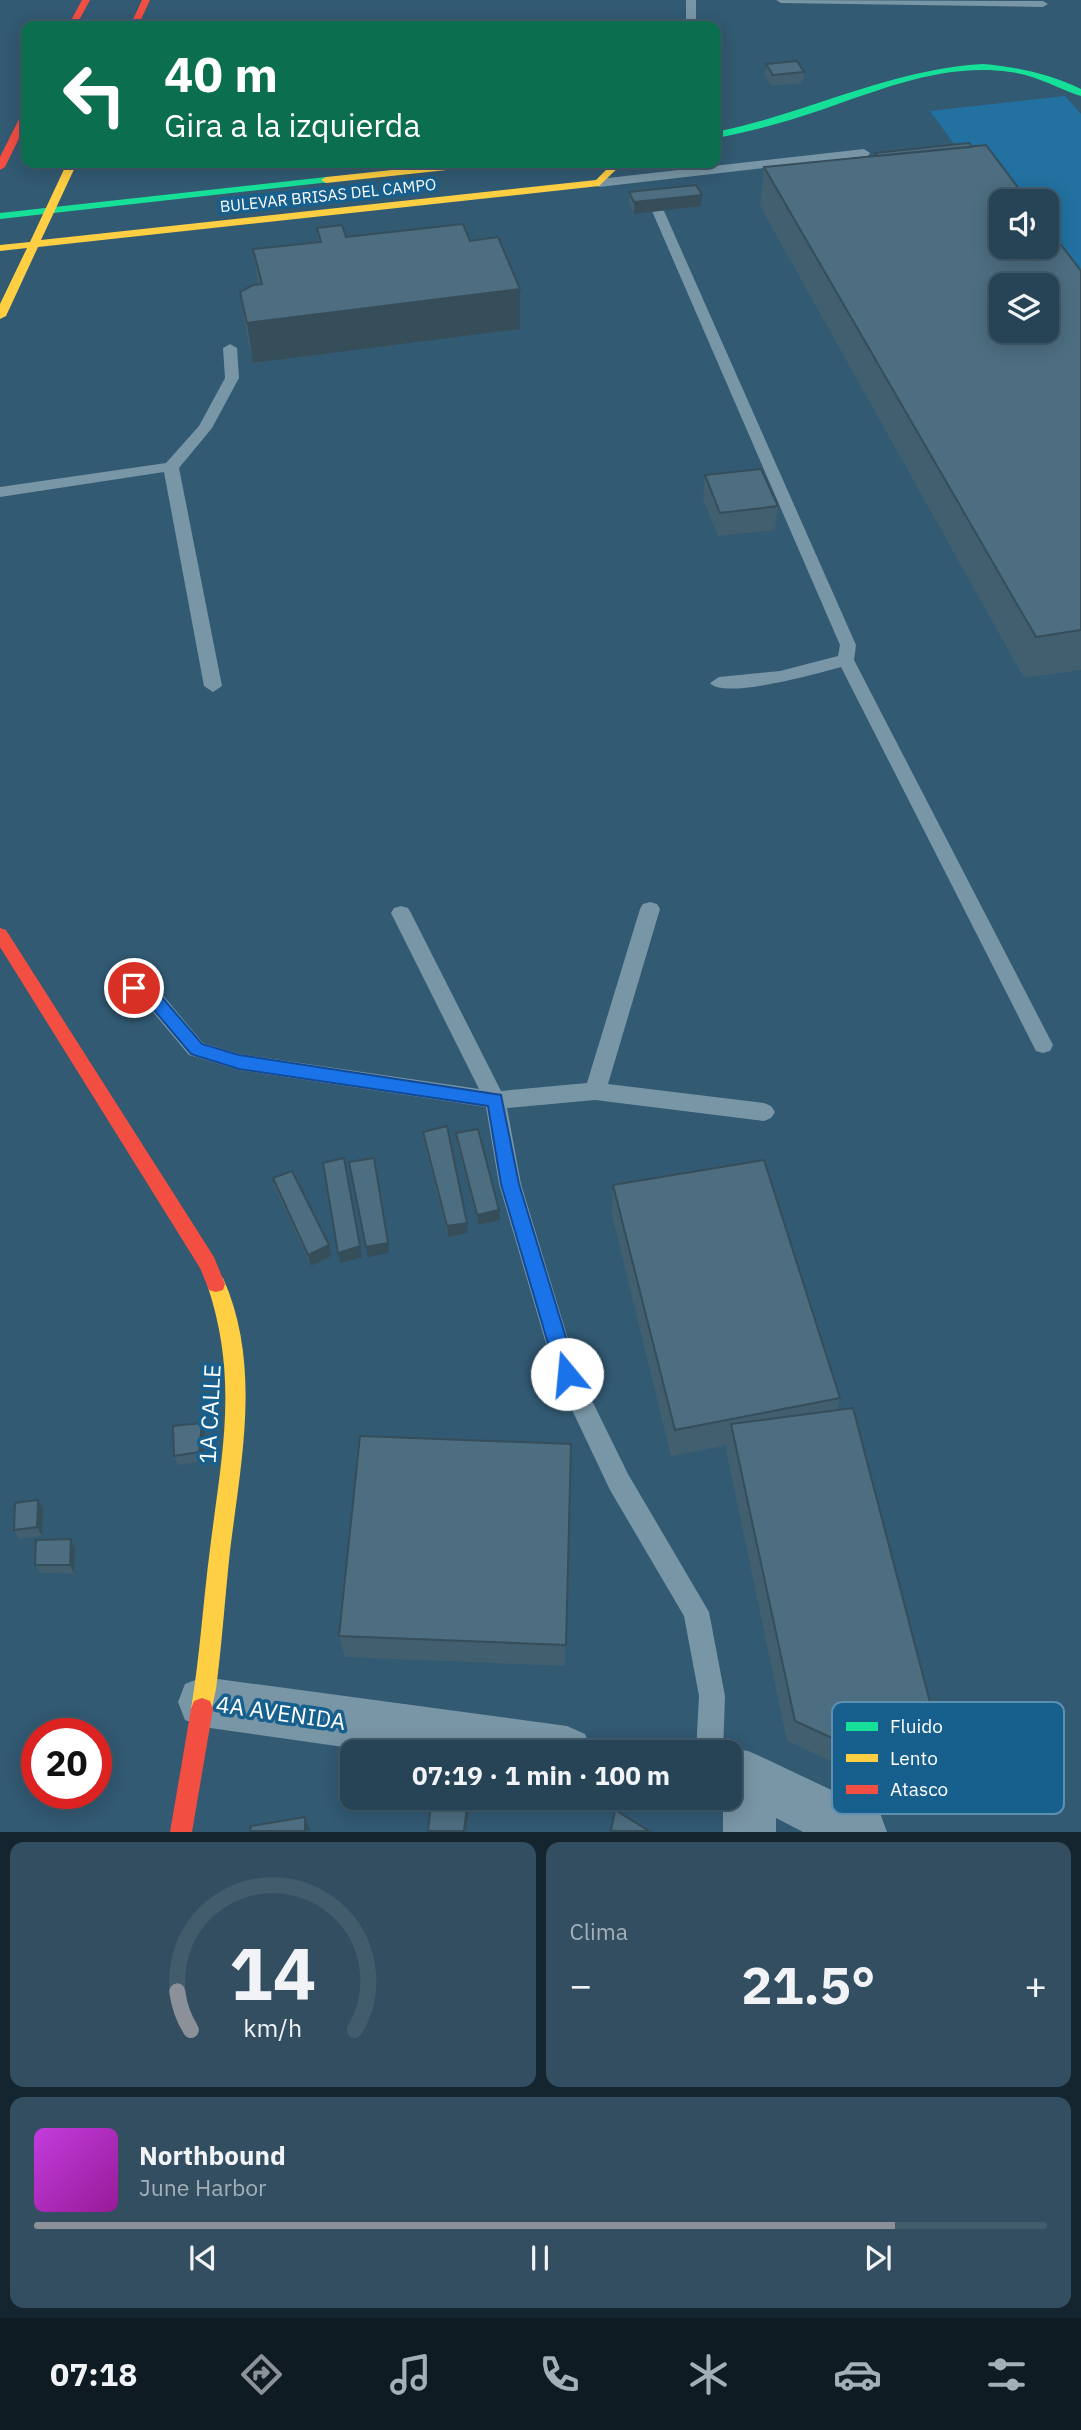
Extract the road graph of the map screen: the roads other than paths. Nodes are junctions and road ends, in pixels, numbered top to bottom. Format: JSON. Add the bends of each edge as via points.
{"nodes":[{"id":1,"x":86,"y":0,"type":"edge"},
{"id":2,"x":146,"y":0,"type":"edge"},
{"id":3,"x":691,"y":0,"type":"edge"},
{"id":4,"x":781,"y":0,"type":"edge"},
{"id":5,"x":1043,"y":4,"type":"dead end"},
{"id":6,"x":75,"y":21,"type":"edge"},
{"id":7,"x":136,"y":21,"type":"edge"},
{"id":8,"x":691,"y":21,"type":"edge"},
{"id":9,"x":1081,"y":93,"type":"edge"},
{"id":10,"x":21,"y":123,"type":"edge"},
{"id":11,"x":21,"y":125,"type":"edge"},
{"id":12,"x":721,"y":134,"type":"edge"},
{"id":13,"x":0,"y":150,"type":"edge"},
{"id":14,"x":864,"y":153,"type":"dead end"},
{"id":15,"x":0,"y":167,"type":"edge"},
{"id":16,"x":70,"y":168,"type":"edge"},
{"id":17,"x":438,"y":168,"type":"edge"},
{"id":18,"x":613,"y":168,"type":"edge"},
{"id":19,"x":599,"y":183,"type":"junction"},
{"id":20,"x":50,"y":210,"type":"junction"},
{"id":21,"x":658,"y":211,"type":"edge"},
{"id":22,"x":0,"y":216,"type":"edge"},
{"id":23,"x":33,"y":244,"type":"junction"},
{"id":24,"x":0,"y":248,"type":"edge"},
{"id":25,"x":0,"y":316,"type":"edge"},
{"id":26,"x":230,"y":348,"type":"dead end"},
{"id":27,"x":172,"y":467,"type":"junction"},
{"id":28,"x":0,"y":492,"type":"edge"},
{"id":29,"x":846,"y":660,"type":"junction"},
{"id":30,"x":719,"y":683,"type":"dead end"},
{"id":31,"x":213,"y":686,"type":"dead end"},
{"id":32,"x":650,"y":909,"type":"dead end"},
{"id":33,"x":401,"y":913,"type":"dead end"},
{"id":34,"x":0,"y":934,"type":"edge"},
{"id":35,"x":134,"y":988,"type":"dead end"},
{"id":36,"x":1043,"y":1045,"type":"dead end"},
{"id":37,"x":594,"y":1091,"type":"junction"},
{"id":38,"x":495,"y":1100,"type":"junction"},
{"id":39,"x":764,"y":1112,"type":"dead end"},
{"id":40,"x":204,"y":1702,"type":"junction"},
{"id":41,"x":481,"y":1740,"type":"edge"},
{"id":42,"x":723,"y":1740,"type":"edge"},
{"id":43,"x":742,"y":1773,"type":"edge"},
{"id":44,"x":742,"y":1807,"type":"edge"},
{"id":45,"x":181,"y":1832,"type":"edge"},
{"id":46,"x":750,"y":1832,"type":"edge"},
{"id":47,"x":861,"y":1832,"type":"edge"}],
"edges":[{"from":1,"to":6,"type":"street"},
{"from":2,"to":7,"type":"street"},
{"from":3,"to":8,"type":"lane"},
{"from":4,"to":5,"type":"lane"},
{"from":9,"to":12,"type":"street","via":[[1041,76],[1000,68],[938,68],[802,114]]},
{"from":10,"to":13,"type":"street"},
{"from":11,"to":15,"type":"street"},
{"from":14,"to":19,"type":"lane","via":[[646,184]]},
{"from":16,"to":20,"type":"street"},
{"from":17,"to":20,"type":"street","name":"BULEVAR BRISAS DEL CAMPO"},
{"from":18,"to":19,"type":"street"},
{"from":19,"to":23,"type":"street","name":"BULEVAR BRISAS DEL CAMPO"},
{"from":20,"to":22,"type":"street","name":"BULEVAR BRISAS DEL CAMPO"},
{"from":20,"to":23,"type":"street"},
{"from":21,"to":29,"type":"lane","via":[[848,646]]},
{"from":23,"to":24,"type":"street","name":"BULEVAR BRISAS DEL CAMPO"},
{"from":23,"to":25,"type":"street"},
{"from":26,"to":27,"type":"lane","via":[[232,378],[205,428]]},
{"from":27,"to":28,"type":"lane"},
{"from":27,"to":31,"type":"lane"},
{"from":29,"to":30,"type":"lane","via":[[780,677]]},
{"from":29,"to":36,"type":"lane"},
{"from":32,"to":37,"type":"lane"},
{"from":33,"to":38,"type":"lane"},
{"from":34,"to":40,"type":"street","name":"1A CALLE","via":[[207,1263],[225,1306],[236,1353],[237,1405]]},
{"from":35,"to":38,"type":"lane","via":[[155,999],[197,1049],[218,1056]]},
{"from":37,"to":38,"type":"lane"},
{"from":37,"to":39,"type":"lane"},
{"from":38,"to":42,"type":"lane","via":[[510,1184],[567,1374],[619,1482],[696,1612]]},
{"from":40,"to":41,"type":"street","name":"4A AVENIDA"},
{"from":40,"to":45,"type":"street","name":"1A CALLE"},
{"from":43,"to":47,"type":"street"},
{"from":44,"to":46,"type":"street"}]}
